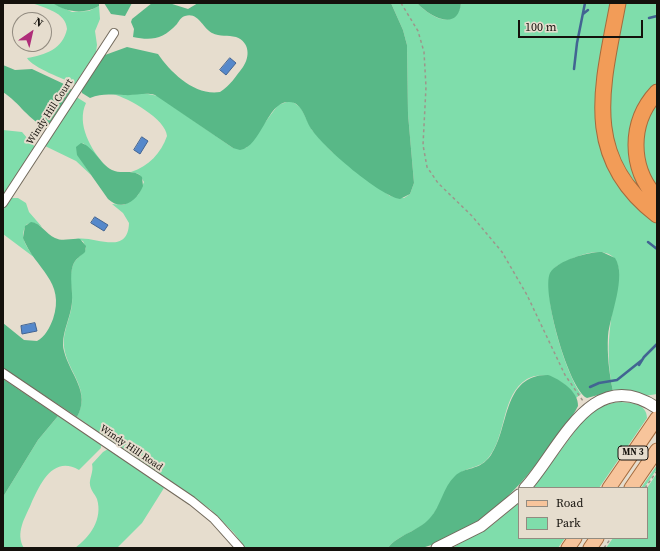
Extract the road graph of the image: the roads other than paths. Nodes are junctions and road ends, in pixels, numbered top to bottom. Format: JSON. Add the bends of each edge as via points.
{"nodes":[{"id":1,"x":618,"y":3,"type":"edge"},
{"id":2,"x":114,"y":33,"type":"dead end"},
{"id":3,"x":657,"y":92,"type":"edge"},
{"id":4,"x":657,"y":198,"type":"edge"},
{"id":5,"x":3,"y":203,"type":"edge"},
{"id":6,"x":657,"y":215,"type":"edge"},
{"id":7,"x":3,"y":373,"type":"edge"},
{"id":8,"x":657,"y":408,"type":"edge"},
{"id":9,"x":657,"y":418,"type":"edge"},
{"id":10,"x":657,"y":450,"type":"edge"},
{"id":11,"x":526,"y":487,"type":"edge"},
{"id":12,"x":610,"y":487,"type":"edge"},
{"id":13,"x":632,"y":487,"type":"edge"},
{"id":14,"x":518,"y":496,"type":"edge"},
{"id":15,"x":574,"y":539,"type":"edge"},
{"id":16,"x":596,"y":539,"type":"edge"},
{"id":17,"x":240,"y":548,"type":"edge"},
{"id":18,"x":437,"y":548,"type":"edge"},
{"id":19,"x":568,"y":548,"type":"edge"},
{"id":20,"x":590,"y":548,"type":"edge"}],
"edges":[{"from":1,"to":6,"type":"highway","via":[[603,86],[605,136],[611,155],[625,181],[640,200]]},
{"from":2,"to":5,"type":"street","name":"Windy Hill Court"},
{"from":3,"to":4,"type":"highway","via":[[642,114],[635,145],[641,174]]},
{"from":7,"to":17,"type":"street","name":"Windy Hill Road","via":[[192,501],[214,519]]},
{"from":8,"to":11,"type":"street","via":[[641,400],[621,396],[602,400],[587,408]]},
{"from":9,"to":12,"type":"main road","number":"MN 3"},
{"from":10,"to":13,"type":"main road","number":"MN 3"},
{"from":14,"to":18,"type":"street","via":[[481,526]]},
{"from":15,"to":19,"type":"main road"},
{"from":16,"to":20,"type":"main road"}]}
